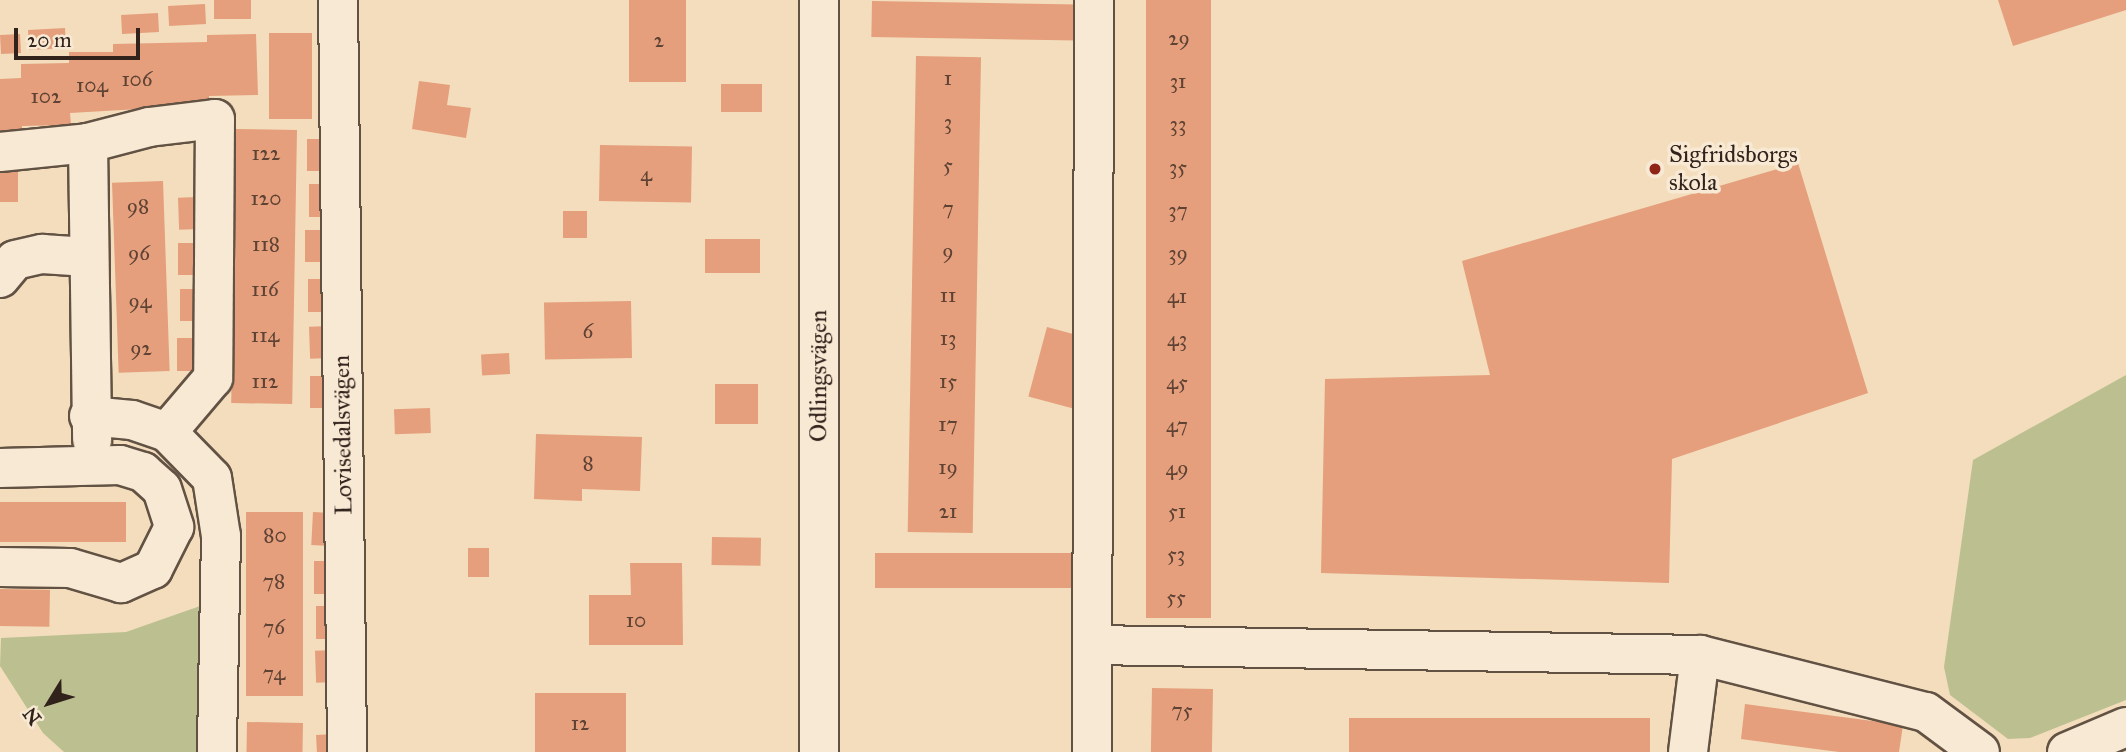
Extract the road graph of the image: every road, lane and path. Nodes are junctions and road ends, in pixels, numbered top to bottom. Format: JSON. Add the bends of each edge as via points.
{"nodes":[{"id":1,"x":338,"y":0,"type":"edge"},
{"id":2,"x":820,"y":0,"type":"edge"},
{"id":3,"x":1094,"y":0,"type":"edge"},
{"id":4,"x":88,"y":143,"type":"junction"},
{"id":5,"x":0,"y":152,"type":"edge"},
{"id":6,"x":88,"y":257,"type":"junction"},
{"id":7,"x":0,"y":278,"type":"edge"},
{"id":8,"x":89,"y":416,"type":"junction"},
{"id":9,"x":167,"y":432,"type":"junction"},
{"id":10,"x":95,"y":466,"type":"junction"},
{"id":11,"x":0,"y":468,"type":"edge"},
{"id":12,"x":0,"y":567,"type":"edge"},
{"id":13,"x":1093,"y":645,"type":"junction"},
{"id":14,"x":1700,"y":655,"type":"junction"},
{"id":15,"x":2126,"y":727,"type":"edge"},
{"id":16,"x":217,"y":752,"type":"edge"},
{"id":17,"x":347,"y":752,"type":"edge"},
{"id":18,"x":819,"y":752,"type":"edge"},
{"id":19,"x":1093,"y":752,"type":"edge"},
{"id":20,"x":1688,"y":752,"type":"edge"},
{"id":21,"x":1980,"y":752,"type":"edge"},
{"id":22,"x":2067,"y":752,"type":"edge"}],
"edges":[{"from":1,"to":17,"type":"street","name":"Lovisedalsvägen"},
{"from":2,"to":18,"type":"street","name":"Odlingsvägen"},
{"from":3,"to":13,"type":"street"},
{"from":4,"to":5,"type":"street"},
{"from":4,"to":6,"type":"street"},
{"from":4,"to":9,"type":"street","via":[[149,127],[215,119],[213,378]]},
{"from":6,"to":7,"type":"street","via":[[42,254],[15,260]]},
{"from":6,"to":8,"type":"street"},
{"from":8,"to":9,"type":"street","via":[[132,419]]},
{"from":8,"to":10,"type":"street"},
{"from":9,"to":16,"type":"street","via":[[212,478],[220,501]]},
{"from":10,"to":11,"type":"street"},
{"from":10,"to":12,"type":"street","via":[[143,472],[162,489],[174,527],[153,569],[121,583],[70,568]]},
{"from":13,"to":14,"type":"street"},
{"from":13,"to":19,"type":"street"},
{"from":14,"to":20,"type":"street"},
{"from":14,"to":21,"type":"street","via":[[1926,712]]},
{"from":15,"to":22,"type":"street"}]}
